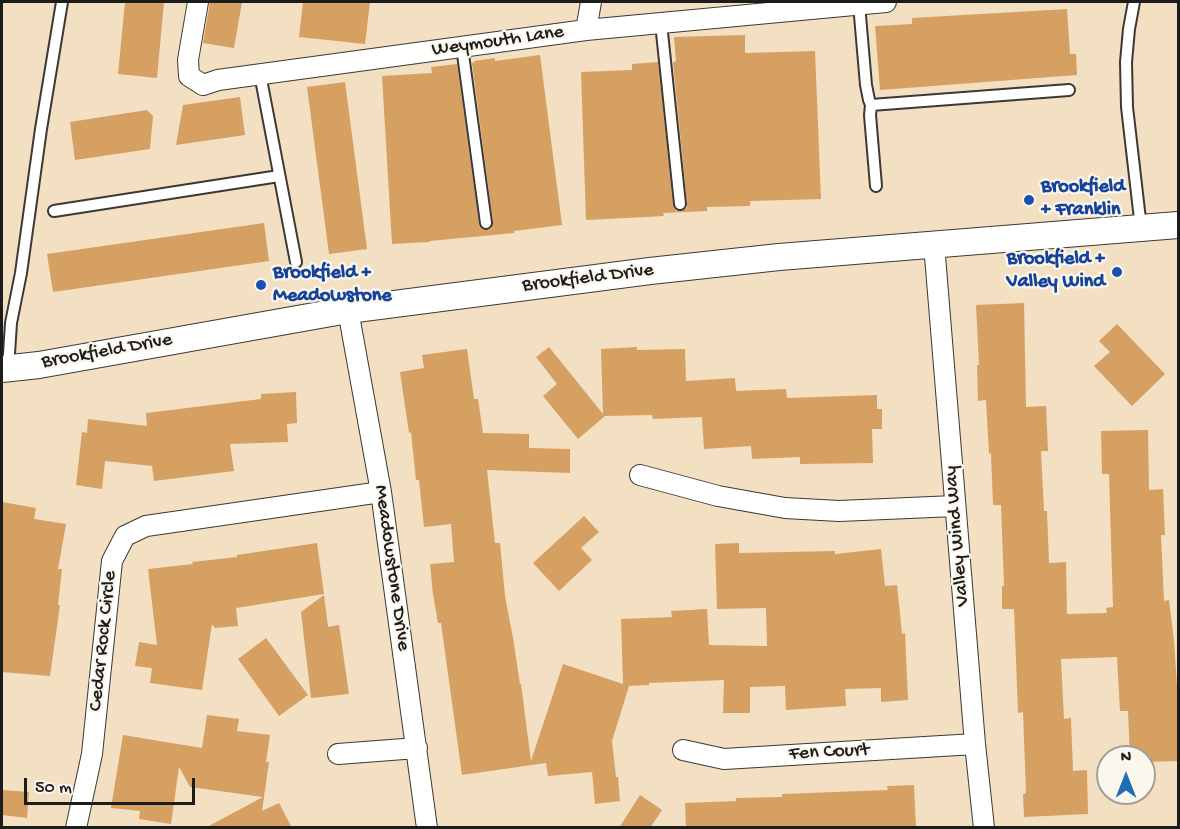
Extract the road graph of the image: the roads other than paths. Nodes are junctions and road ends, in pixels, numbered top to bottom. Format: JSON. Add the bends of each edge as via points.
{"nodes":[{"id":1,"x":62,"y":2,"type":"edge"},
{"id":2,"x":198,"y":2,"type":"edge"},
{"id":3,"x":591,"y":2,"type":"edge"},
{"id":4,"x":886,"y":2,"type":"edge"},
{"id":5,"x":1134,"y":2,"type":"edge"},
{"id":6,"x":835,"y":4,"type":"edge"},
{"id":7,"x":859,"y":4,"type":"junction"},
{"id":8,"x":661,"y":23,"type":"junction"},
{"id":9,"x":586,"y":30,"type":"junction"},
{"id":10,"x":462,"y":47,"type":"junction"},
{"id":11,"x":260,"y":74,"type":"junction"},
{"id":12,"x":1069,"y":90,"type":"dead end"},
{"id":13,"x":871,"y":105,"type":"junction"},
{"id":14,"x":279,"y":176,"type":"junction"},
{"id":15,"x":876,"y":186,"type":"dead end"},
{"id":16,"x":680,"y":204,"type":"dead end"},
{"id":17,"x":54,"y":211,"type":"dead end"},
{"id":18,"x":486,"y":224,"type":"dead end"},
{"id":19,"x":1179,"y":225,"type":"edge"},
{"id":20,"x":1141,"y":228,"type":"junction"},
{"id":21,"x":934,"y":244,"type":"junction"},
{"id":22,"x":296,"y":262,"type":"dead end"},
{"id":23,"x":348,"y":310,"type":"junction"},
{"id":24,"x":5,"y":369,"type":"edge"},
{"id":25,"x":640,"y":475,"type":"dead end"},
{"id":26,"x":381,"y":492,"type":"junction"},
{"id":27,"x":955,"y":506,"type":"junction"},
{"id":28,"x":975,"y":744,"type":"junction"},
{"id":29,"x":417,"y":748,"type":"junction"},
{"id":30,"x":683,"y":750,"type":"dead end"},
{"id":31,"x":338,"y":754,"type":"dead end"},
{"id":32,"x":76,"y":828,"type":"edge"},
{"id":33,"x":427,"y":828,"type":"edge"},
{"id":34,"x":984,"y":828,"type":"edge"}],
"edges":[{"from":1,"to":24,"type":"lane"},
{"from":2,"to":11,"type":"street","name":"Weymouth Lane","via":[[189,76],[203,85]]},
{"from":3,"to":9,"type":"street"},
{"from":4,"to":7,"type":"street","name":"Weymouth Lane"},
{"from":5,"to":20,"type":"lane","via":[[1126,62],[1127,107]]},
{"from":6,"to":7,"type":"street","name":"Weymouth Lane"},
{"from":6,"to":8,"type":"street","name":"Weymouth Lane"},
{"from":7,"to":13,"type":"lane"},
{"from":8,"to":9,"type":"street","name":"Weymouth Lane"},
{"from":8,"to":16,"type":"lane"},
{"from":9,"to":10,"type":"street","name":"Weymouth Lane"},
{"from":10,"to":11,"type":"street","name":"Weymouth Lane"},
{"from":10,"to":18,"type":"lane"},
{"from":11,"to":14,"type":"lane"},
{"from":12,"to":13,"type":"lane"},
{"from":13,"to":15,"type":"lane"},
{"from":14,"to":17,"type":"lane"},
{"from":14,"to":22,"type":"lane"},
{"from":19,"to":20,"type":"street","name":"Brookfield Drive"},
{"from":20,"to":21,"type":"street","name":"Brookfield Drive"},
{"from":21,"to":23,"type":"street","name":"Brookfield Drive","via":[[662,270]]},
{"from":21,"to":27,"type":"street","name":"Valley Wind Way"},
{"from":23,"to":24,"type":"street","name":"Brookfield Drive"},
{"from":23,"to":26,"type":"street","name":"Meadowstone Drive"},
{"from":25,"to":27,"type":"street","via":[[718,496],[785,508],[839,511]]},
{"from":26,"to":29,"type":"street","name":"Meadowstone Drive"},
{"from":26,"to":32,"type":"street","name":"Cedar Rock Circle","via":[[146,526],[126,536],[112,561],[92,754]]},
{"from":27,"to":28,"type":"street","name":"Valley Wind Way"},
{"from":28,"to":30,"type":"street","name":"Fen Court","via":[[724,759]]},
{"from":28,"to":34,"type":"street","name":"Valley Wind Way"},
{"from":29,"to":31,"type":"street"},
{"from":29,"to":33,"type":"street","name":"Meadowstone Drive"}]}
